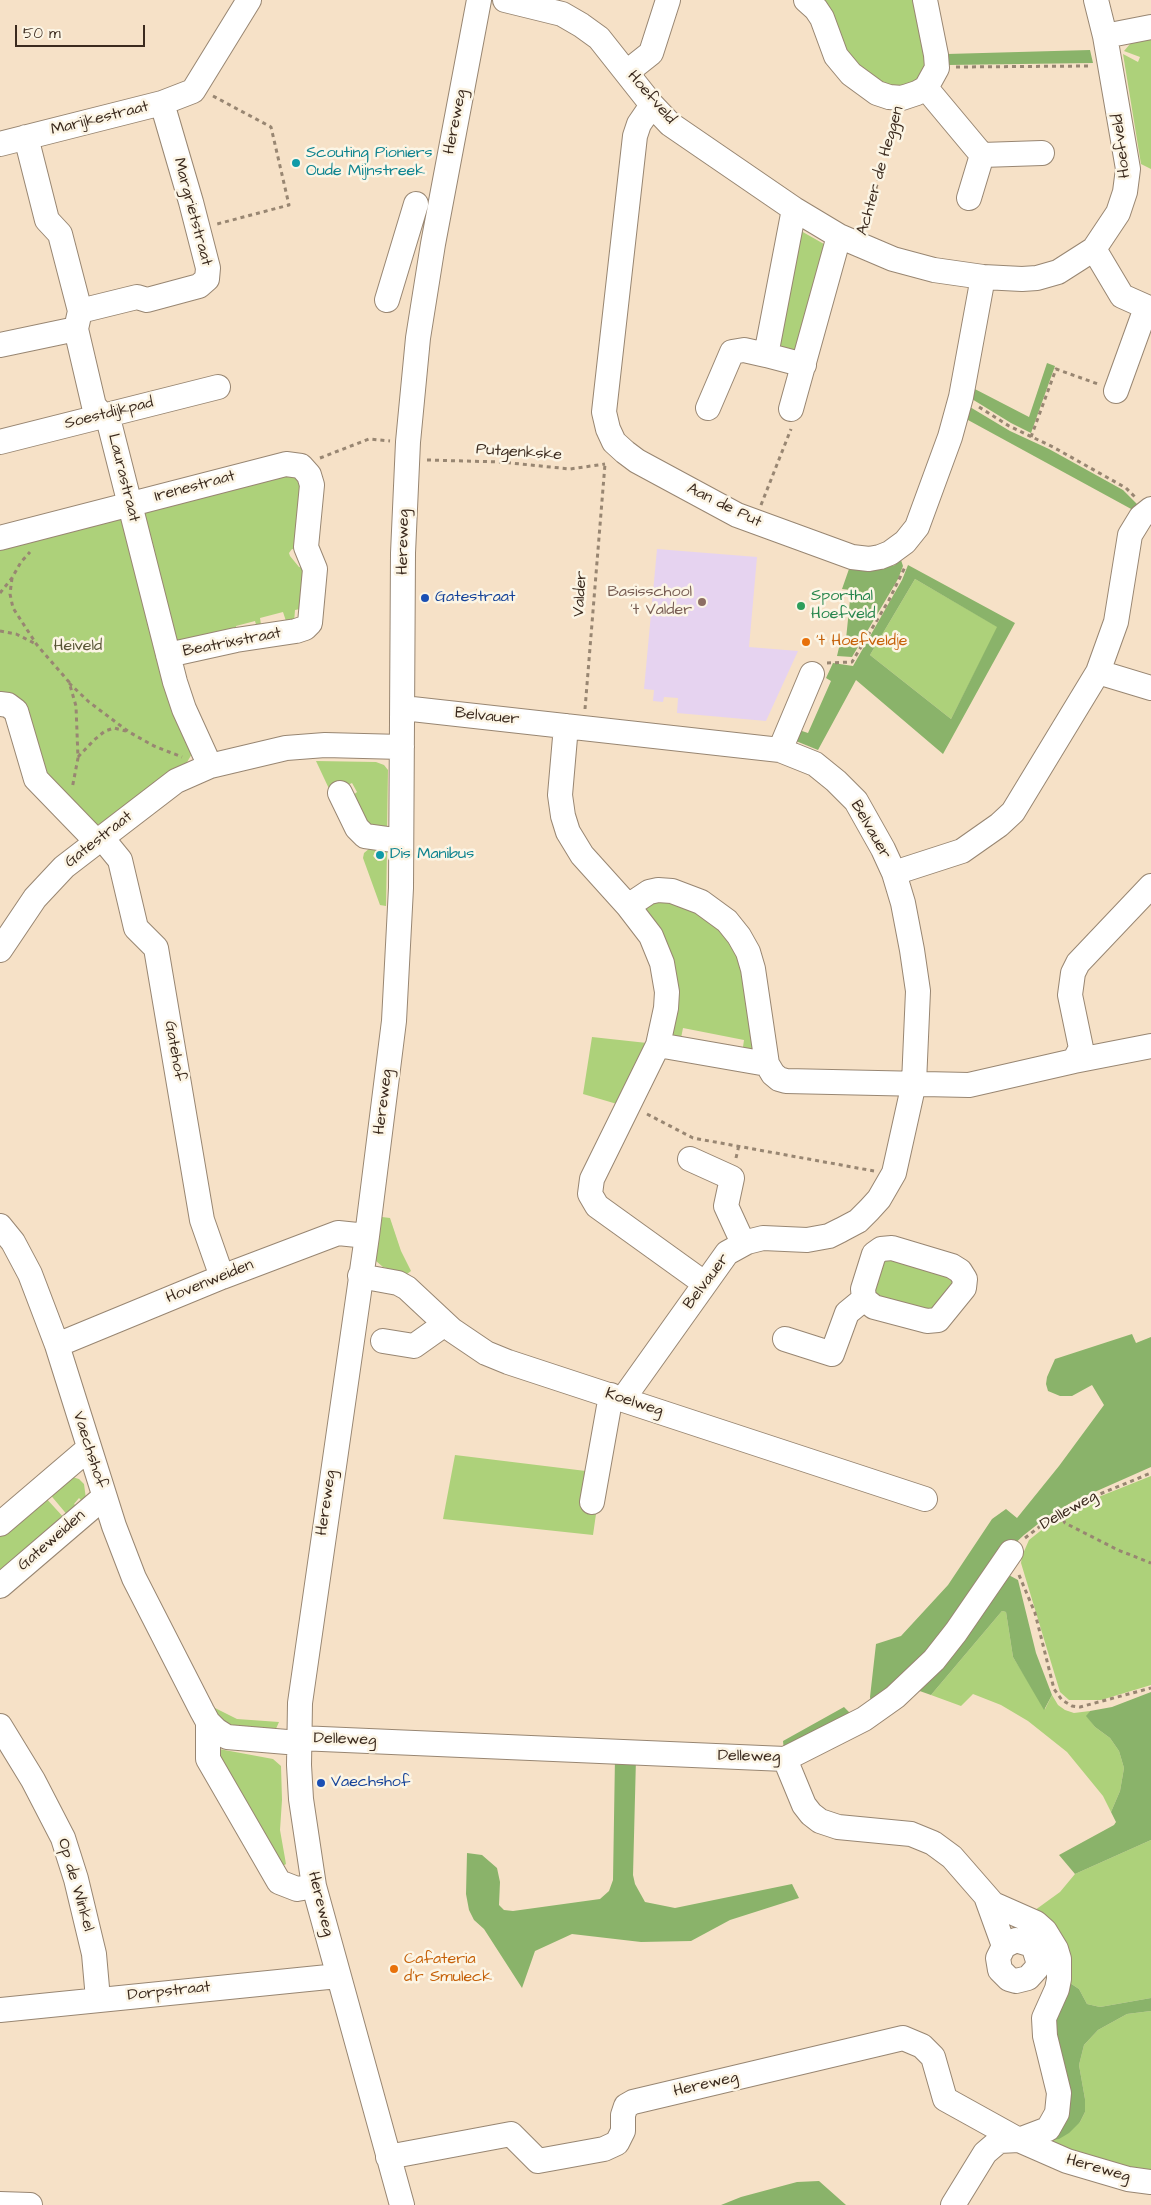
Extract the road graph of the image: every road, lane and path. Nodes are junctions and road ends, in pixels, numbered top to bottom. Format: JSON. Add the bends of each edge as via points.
{"nodes":[{"id":1,"x":249,"y":0,"type":"edge"},
{"id":2,"x":479,"y":0,"type":"edge"},
{"id":3,"x":505,"y":0,"type":"edge"},
{"id":4,"x":668,"y":0,"type":"edge"},
{"id":5,"x":806,"y":0,"type":"edge"},
{"id":6,"x":925,"y":0,"type":"edge"},
{"id":7,"x":1096,"y":0,"type":"edge"},
{"id":8,"x":1151,"y":27,"type":"edge"},
{"id":9,"x":1105,"y":36,"type":"junction"},
{"id":10,"x":1110,"y":66,"type":"junction"},
{"id":11,"x":627,"y":72,"type":"junction"},
{"id":12,"x":931,"y":78,"type":"junction"},
{"id":13,"x":197,"y":87,"type":"junction"},
{"id":14,"x":902,"y":98,"type":"junction"},
{"id":15,"x":162,"y":103,"type":"junction"},
{"id":16,"x":652,"y":105,"type":"junction"},
{"id":17,"x":26,"y":137,"type":"junction"},
{"id":18,"x":0,"y":144,"type":"edge"},
{"id":19,"x":1042,"y":153,"type":"dead end"},
{"id":20,"x":982,"y":155,"type":"junction"},
{"id":21,"x":969,"y":198,"type":"dead end"},
{"id":22,"x":416,"y":204,"type":"dead end"},
{"id":23,"x":794,"y":209,"type":"junction"},
{"id":24,"x":197,"y":229,"type":"junction"},
{"id":25,"x":406,"y":238,"type":"junction"},
{"id":26,"x":850,"y":241,"type":"junction"},
{"id":27,"x":433,"y":244,"type":"junction"},
{"id":28,"x":1094,"y":249,"type":"junction"},
{"id":29,"x":983,"y":277,"type":"junction"},
{"id":30,"x":387,"y":300,"type":"dead end"},
{"id":31,"x":1149,"y":309,"type":"edge"},
{"id":32,"x":78,"y":320,"type":"junction"},
{"id":33,"x":0,"y":345,"type":"edge"},
{"id":34,"x":766,"y":355,"type":"junction"},
{"id":35,"x":804,"y":365,"type":"junction"},
{"id":36,"x":218,"y":388,"type":"dead end"},
{"id":37,"x":1116,"y":391,"type":"joint"},
{"id":38,"x":961,"y":397,"type":"junction"},
{"id":39,"x":708,"y":408,"type":"dead end"},
{"id":40,"x":791,"y":410,"type":"joint"},
{"id":41,"x":102,"y":415,"type":"junction"},
{"id":42,"x":1031,"y":437,"type":"junction"},
{"id":43,"x":0,"y":442,"type":"edge"},
{"id":44,"x":407,"y":451,"type":"junction"},
{"id":45,"x":615,"y":458,"type":"junction"},
{"id":46,"x":301,"y":466,"type":"junction"},
{"id":47,"x":130,"y":504,"type":"junction"},
{"id":48,"x":1150,"y":510,"type":"edge"},
{"id":49,"x":754,"y":522,"type":"junction"},
{"id":50,"x":0,"y":538,"type":"edge"},
{"id":51,"x":899,"y":548,"type":"junction"},
{"id":52,"x":12,"y":578,"type":"dead end"},
{"id":53,"x":0,"y":631,"type":"edge"},
{"id":54,"x":37,"y":645,"type":"junction"},
{"id":55,"x":168,"y":655,"type":"junction"},
{"id":56,"x":1098,"y":672,"type":"junction"},
{"id":57,"x":812,"y":674,"type":"joint"},
{"id":58,"x":69,"y":682,"type":"junction"},
{"id":59,"x":1151,"y":688,"type":"edge"},
{"id":60,"x":0,"y":704,"type":"edge"},
{"id":61,"x":403,"y":708,"type":"junction"},
{"id":62,"x":574,"y":726,"type":"junction"},
{"id":63,"x":128,"y":732,"type":"junction"},
{"id":64,"x":402,"y":747,"type":"junction"},
{"id":65,"x":780,"y":750,"type":"junction"},
{"id":66,"x":78,"y":758,"type":"junction"},
{"id":67,"x":210,"y":766,"type":"junction"},
{"id":68,"x":340,"y":793,"type":"dead end"},
{"id":69,"x":66,"y":809,"type":"junction"},
{"id":70,"x":99,"y":840,"type":"junction"},
{"id":71,"x":401,"y":841,"type":"junction"},
{"id":72,"x":894,"y":873,"type":"junction"},
{"id":73,"x":1151,"y":886,"type":"edge"},
{"id":74,"x":628,"y":906,"type":"junction"},
{"id":75,"x":0,"y":950,"type":"edge"},
{"id":76,"x":658,"y":1045,"type":"junction"},
{"id":77,"x":1151,"y":1046,"type":"edge"},
{"id":78,"x":1074,"y":1061,"type":"junction"},
{"id":79,"x":767,"y":1064,"type":"junction"},
{"id":80,"x":914,"y":1083,"type":"junction"},
{"id":81,"x":628,"y":1104,"type":"junction"},
{"id":82,"x":690,"y":1159,"type":"dead end"},
{"id":83,"x":893,"y":1174,"type":"junction"},
{"id":84,"x":858,"y":1221,"type":"junction"},
{"id":85,"x":0,"y":1226,"type":"edge"},
{"id":86,"x":367,"y":1236,"type":"junction"},
{"id":87,"x":743,"y":1243,"type":"junction"},
{"id":88,"x":878,"y":1250,"type":"junction"},
{"id":89,"x":360,"y":1276,"type":"junction"},
{"id":90,"x":222,"y":1277,"type":"junction"},
{"id":91,"x":704,"y":1283,"type":"junction"},
{"id":92,"x":864,"y":1299,"type":"junction"},
{"id":93,"x":445,"y":1324,"type":"junction"},
{"id":94,"x":785,"y":1339,"type":"dead end"},
{"id":95,"x":383,"y":1341,"type":"dead end"},
{"id":96,"x":57,"y":1345,"type":"junction"},
{"id":97,"x":619,"y":1398,"type":"junction"},
{"id":98,"x":88,"y":1449,"type":"junction"},
{"id":99,"x":1151,"y":1473,"type":"edge"},
{"id":100,"x":104,"y":1496,"type":"junction"},
{"id":101,"x":925,"y":1499,"type":"dead end"},
{"id":102,"x":592,"y":1502,"type":"dead end"},
{"id":103,"x":1059,"y":1513,"type":"junction"},
{"id":104,"x":0,"y":1524,"type":"edge"},
{"id":105,"x":1011,"y":1552,"type":"junction"},
{"id":106,"x":1151,"y":1563,"type":"edge"},
{"id":107,"x":0,"y":1586,"type":"edge"},
{"id":108,"x":1151,"y":1688,"type":"edge"},
{"id":109,"x":208,"y":1722,"type":"junction"},
{"id":110,"x":0,"y":1726,"type":"edge"},
{"id":111,"x":299,"y":1741,"type":"junction"},
{"id":112,"x":786,"y":1759,"type":"junction"},
{"id":113,"x":314,"y":1886,"type":"junction"},
{"id":114,"x":987,"y":1899,"type":"junction"},
{"id":115,"x":1004,"y":1946,"type":"dead end"},
{"id":116,"x":338,"y":1976,"type":"junction"},
{"id":117,"x":98,"y":1999,"type":"junction"},
{"id":118,"x":0,"y":2010,"type":"edge"},
{"id":119,"x":1019,"y":2140,"type":"junction"},
{"id":120,"x":388,"y":2157,"type":"junction"},
{"id":121,"x":1151,"y":2182,"type":"edge"},
{"id":122,"x":0,"y":2204,"type":"edge"},
{"id":123,"x":30,"y":2205,"type":"edge"},
{"id":124,"x":402,"y":2205,"type":"edge"},
{"id":125,"x":953,"y":2205,"type":"edge"}],
"edges":[{"from":1,"to":13,"type":"street"},
{"from":2,"to":27,"type":"street","name":"Hereweg"},
{"from":3,"to":11,"type":"street","name":"Hoefveld","via":[[562,14],[581,25],[599,38]]},
{"from":4,"to":11,"type":"street","via":[[651,53]]},
{"from":5,"to":14,"type":"street","name":"Achter de Heggen","via":[[822,18],[836,56],[851,74],[877,93]]},
{"from":6,"to":12,"type":"street","via":[[936,55]]},
{"from":7,"to":9,"type":"street","name":"Hoefveld"},
{"from":8,"to":9,"type":"street"},
{"from":9,"to":10,"type":"street","name":"Hoefveld"},
{"from":10,"to":12,"type":"path"},
{"from":10,"to":28,"type":"street","name":"Hoefveld","via":[[1128,180],[1118,213]]},
{"from":11,"to":16,"type":"street","name":"Hoefveld"},
{"from":12,"to":14,"type":"street","name":"Achter de Heggen","via":[[917,93]]},
{"from":12,"to":20,"type":"street"},
{"from":13,"to":15,"type":"street","name":"Marijkestraat"},
{"from":13,"to":24,"type":"path","via":[[271,127],[289,205]]},
{"from":14,"to":26,"type":"path","name":"Achter de Heggen"},
{"from":15,"to":17,"type":"street","name":"Marijkestraat"},
{"from":15,"to":24,"type":"street","name":"Margrietstraat"},
{"from":16,"to":23,"type":"street","name":"Hoefveld","via":[[670,124]]},
{"from":16,"to":45,"type":"street","name":"Aan de Put","via":[[635,136],[604,398],[604,412],[614,442]]},
{"from":17,"to":18,"type":"street","name":"Marijkestraat"},
{"from":17,"to":32,"type":"street","name":"Laurastraat","via":[[47,220],[60,234]]},
{"from":19,"to":20,"type":"street"},
{"from":20,"to":21,"type":"street"},
{"from":22,"to":25,"type":"street"},
{"from":23,"to":26,"type":"street","name":"Hoefveld"},
{"from":23,"to":34,"type":"street"},
{"from":24,"to":32,"type":"street","name":"Margrietstraat","via":[[208,268],[207,280],[203,284],[147,300],[137,297]]},
{"from":25,"to":27,"type":"street"},
{"from":25,"to":30,"type":"street"},
{"from":26,"to":29,"type":"street","name":"Hoefveld","via":[[893,259]]},
{"from":26,"to":35,"type":"street"},
{"from":27,"to":44,"type":"street","name":"Hereweg","via":[[418,338]]},
{"from":28,"to":29,"type":"street","name":"Hoefveld","via":[[1058,272],[1037,278]]},
{"from":28,"to":31,"type":"street","via":[[1122,296]]},
{"from":29,"to":38,"type":"street","name":"Aan de Put"},
{"from":31,"to":37,"type":"street"},
{"from":32,"to":33,"type":"street","name":"Margrietstraat"},
{"from":32,"to":41,"type":"street","name":"Laurastraat","via":[[94,406]]},
{"from":34,"to":35,"type":"street"},
{"from":34,"to":39,"type":"street","via":[[744,350],[732,352]]},
{"from":35,"to":40,"type":"street"},
{"from":36,"to":41,"type":"street","name":"Soestdijkpad"},
{"from":37,"to":42,"type":"path","via":[[1056,369]]},
{"from":38,"to":42,"type":"path"},
{"from":38,"to":51,"type":"street","name":"Aan de Put","via":[[950,437],[917,526]]},
{"from":40,"to":49,"type":"path","via":[[794,419]]},
{"from":41,"to":43,"type":"street","name":"Soestdijkpad"},
{"from":41,"to":47,"type":"street","name":"Laurastraat","via":[[108,422]]},
{"from":42,"to":48,"type":"path","via":[[1126,488]]},
{"from":44,"to":45,"type":"path","name":"Putgenkske","via":[[570,469]]},
{"from":44,"to":46,"type":"path","name":"Putgenkske","via":[[369,439]]},
{"from":44,"to":61,"type":"street","name":"Hereweg"},
{"from":45,"to":49,"type":"street","name":"Aan de Put","via":[[637,461]]},
{"from":45,"to":62,"type":"path","name":"Valder"},
{"from":46,"to":47,"type":"street","name":"Irenestraat","via":[[286,464]]},
{"from":46,"to":55,"type":"street","name":"Beatrixstraat","via":[[309,475],[312,486],[306,547],[315,568],[310,623],[296,631]]},
{"from":47,"to":50,"type":"street","name":"Irenestraat"},
{"from":47,"to":55,"type":"street","name":"Laurastraat"},
{"from":48,"to":56,"type":"street","via":[[1130,535],[1116,622]]},
{"from":49,"to":51,"type":"street","name":"Aan de Put","via":[[852,557],[880,557]]},
{"from":51,"to":57,"type":"path","via":[[905,565],[901,576],[852,662],[816,666]]},
{"from":52,"to":54,"type":"path","via":[[10,594],[13,608]]},
{"from":53,"to":54,"type":"path","via":[[27,638]]},
{"from":54,"to":58,"type":"path"},
{"from":55,"to":67,"type":"street","name":"Laurastraat","via":[[184,709]]},
{"from":56,"to":59,"type":"street"},
{"from":56,"to":72,"type":"street","via":[[1013,812],[1000,825],[962,851]]},
{"from":57,"to":65,"type":"street"},
{"from":58,"to":63,"type":"path"},
{"from":58,"to":66,"type":"path","via":[[76,706]]},
{"from":60,"to":69,"type":"street","name":"Gatehof","via":[[16,711],[36,779]]},
{"from":61,"to":62,"type":"street","name":"Belvauer"},
{"from":61,"to":64,"type":"street","name":"Hereweg"},
{"from":62,"to":65,"type":"street","name":"Belvauer"},
{"from":62,"to":74,"type":"street","via":[[560,794],[563,816],[575,846]]},
{"from":63,"to":66,"type":"path","via":[[114,728],[106,731]]},
{"from":63,"to":67,"type":"path","via":[[154,746]]},
{"from":64,"to":67,"type":"street","name":"Gatestraat","via":[[325,745],[286,748]]},
{"from":64,"to":71,"type":"street","name":"Hereweg"},
{"from":65,"to":72,"type":"street","name":"Belvauer","via":[[815,764],[856,801]]},
{"from":66,"to":69,"type":"path"},
{"from":67,"to":70,"type":"street","name":"Gatestraat","via":[[176,781]]},
{"from":68,"to":71,"type":"street","via":[[364,836]]},
{"from":69,"to":70,"type":"street","name":"Gatehof"},
{"from":70,"to":75,"type":"street","name":"Gatestraat","via":[[64,866],[34,898]]},
{"from":70,"to":90,"type":"street","name":"Gatehof","via":[[120,860],[136,928],[156,948],[202,1220]]},
{"from":71,"to":86,"type":"street","name":"Hereweg","via":[[394,1021]]},
{"from":72,"to":80,"type":"street","name":"Belvauer","via":[[903,903],[918,992]]},
{"from":73,"to":78,"type":"street","via":[[1072,972],[1070,994],[1081,1048]]},
{"from":74,"to":76,"type":"street","via":[[658,950],[665,976],[666,1008]]},
{"from":74,"to":79,"type":"street","via":[[649,892],[672,891],[701,902],[727,921],[748,952],[753,969]]},
{"from":76,"to":79,"type":"street"},
{"from":76,"to":81,"type":"street"},
{"from":77,"to":78,"type":"street"},
{"from":78,"to":80,"type":"street","via":[[969,1084]]},
{"from":79,"to":80,"type":"street","via":[[772,1074],[786,1081]]},
{"from":80,"to":83,"type":"street","name":"Belvauer"},
{"from":81,"to":83,"type":"path","via":[[693,1138]]},
{"from":81,"to":91,"type":"street","via":[[592,1179],[592,1200]]},
{"from":82,"to":87,"type":"street","via":[[732,1178],[726,1206]]},
{"from":83,"to":84,"type":"street","name":"Belvauer","via":[[879,1199]]},
{"from":84,"to":87,"type":"street","name":"Belvauer","via":[[816,1239],[763,1238]]},
{"from":84,"to":88,"type":"street"},
{"from":85,"to":96,"type":"street","name":"Vaechshof","via":[[13,1242],[30,1274]]},
{"from":86,"to":89,"type":"street","name":"Hereweg"},
{"from":86,"to":90,"type":"street","name":"Hovenweiden","via":[[338,1233]]},
{"from":87,"to":91,"type":"street","name":"Belvauer","via":[[727,1253]]},
{"from":88,"to":92,"type":"street","via":[[863,1289]]},
{"from":88,"to":92,"type":"street","via":[[892,1248],[952,1266],[963,1275],[964,1288],[940,1318],[931,1322],[874,1307]]},
{"from":89,"to":93,"type":"street","name":"Koelweg","via":[[398,1283],[407,1288]]},
{"from":89,"to":111,"type":"street","name":"Hereweg","via":[[304,1664]]},
{"from":90,"to":96,"type":"street","name":"Hovenweiden"},
{"from":91,"to":97,"type":"street","name":"Belvauer","via":[[628,1392]]},
{"from":92,"to":94,"type":"street","via":[[847,1313],[832,1354]]},
{"from":93,"to":95,"type":"street","via":[[414,1346]]},
{"from":93,"to":97,"type":"street","name":"Koelweg","via":[[467,1341],[508,1362]]},
{"from":96,"to":98,"type":"street","name":"Vaechshof"},
{"from":97,"to":101,"type":"street","name":"Koelweg"},
{"from":97,"to":102,"type":"street","name":"Belvauer"},
{"from":98,"to":100,"type":"street","name":"Vaechshof"},
{"from":98,"to":104,"type":"street"},
{"from":99,"to":103,"type":"path","name":"Delleweg"},
{"from":100,"to":107,"type":"street","name":"Gateweiden"},
{"from":100,"to":109,"type":"street","name":"Vaechshof","via":[[134,1578]]},
{"from":103,"to":105,"type":"path","name":"Delleweg"},
{"from":103,"to":106,"type":"path","via":[[1065,1523]]},
{"from":105,"to":108,"type":"path","via":[[1035,1613],[1054,1689],[1062,1700],[1080,1707]]},
{"from":105,"to":112,"type":"street","name":"Delleweg","via":[[934,1660],[896,1697],[864,1718]]},
{"from":109,"to":111,"type":"street","name":"Vaechshof","via":[[227,1737]]},
{"from":109,"to":113,"type":"street","via":[[208,1759],[279,1882],[297,1889]]},
{"from":110,"to":117,"type":"street","name":"Op de Winkel","via":[[63,1838],[94,1954]]},
{"from":111,"to":112,"type":"street","name":"Delleweg"},
{"from":111,"to":113,"type":"street","name":"Hereweg","via":[[301,1798]]},
{"from":112,"to":114,"type":"street","via":[[804,1805],[820,1821],[838,1827],[922,1838],[952,1857]]},
{"from":113,"to":116,"type":"street","name":"Hereweg"},
{"from":114,"to":115,"type":"street"},
{"from":114,"to":119,"type":"street","via":[[1045,1930],[1059,1959],[1057,1989],[1044,2018],[1058,2093],[1057,2113],[1048,2129]]},
{"from":116,"to":117,"type":"street","name":"Dorpstraat"},
{"from":116,"to":120,"type":"street","name":"Hereweg"},
{"from":117,"to":118,"type":"street","name":"Dorpstraat"},
{"from":119,"to":120,"type":"street","name":"Hereweg","via":[[945,2098],[933,2057],[922,2046],[903,2038],[633,2102],[626,2106],[623,2131],[617,2143],[604,2149],[538,2161],[511,2134]]},
{"from":119,"to":121,"type":"street","name":"Hereweg","via":[[1076,2164]]},
{"from":119,"to":125,"type":"street","via":[[999,2141],[985,2153]]},
{"from":120,"to":124,"type":"street","name":"Hereweg"},
{"from":122,"to":123,"type":"street"}]}
